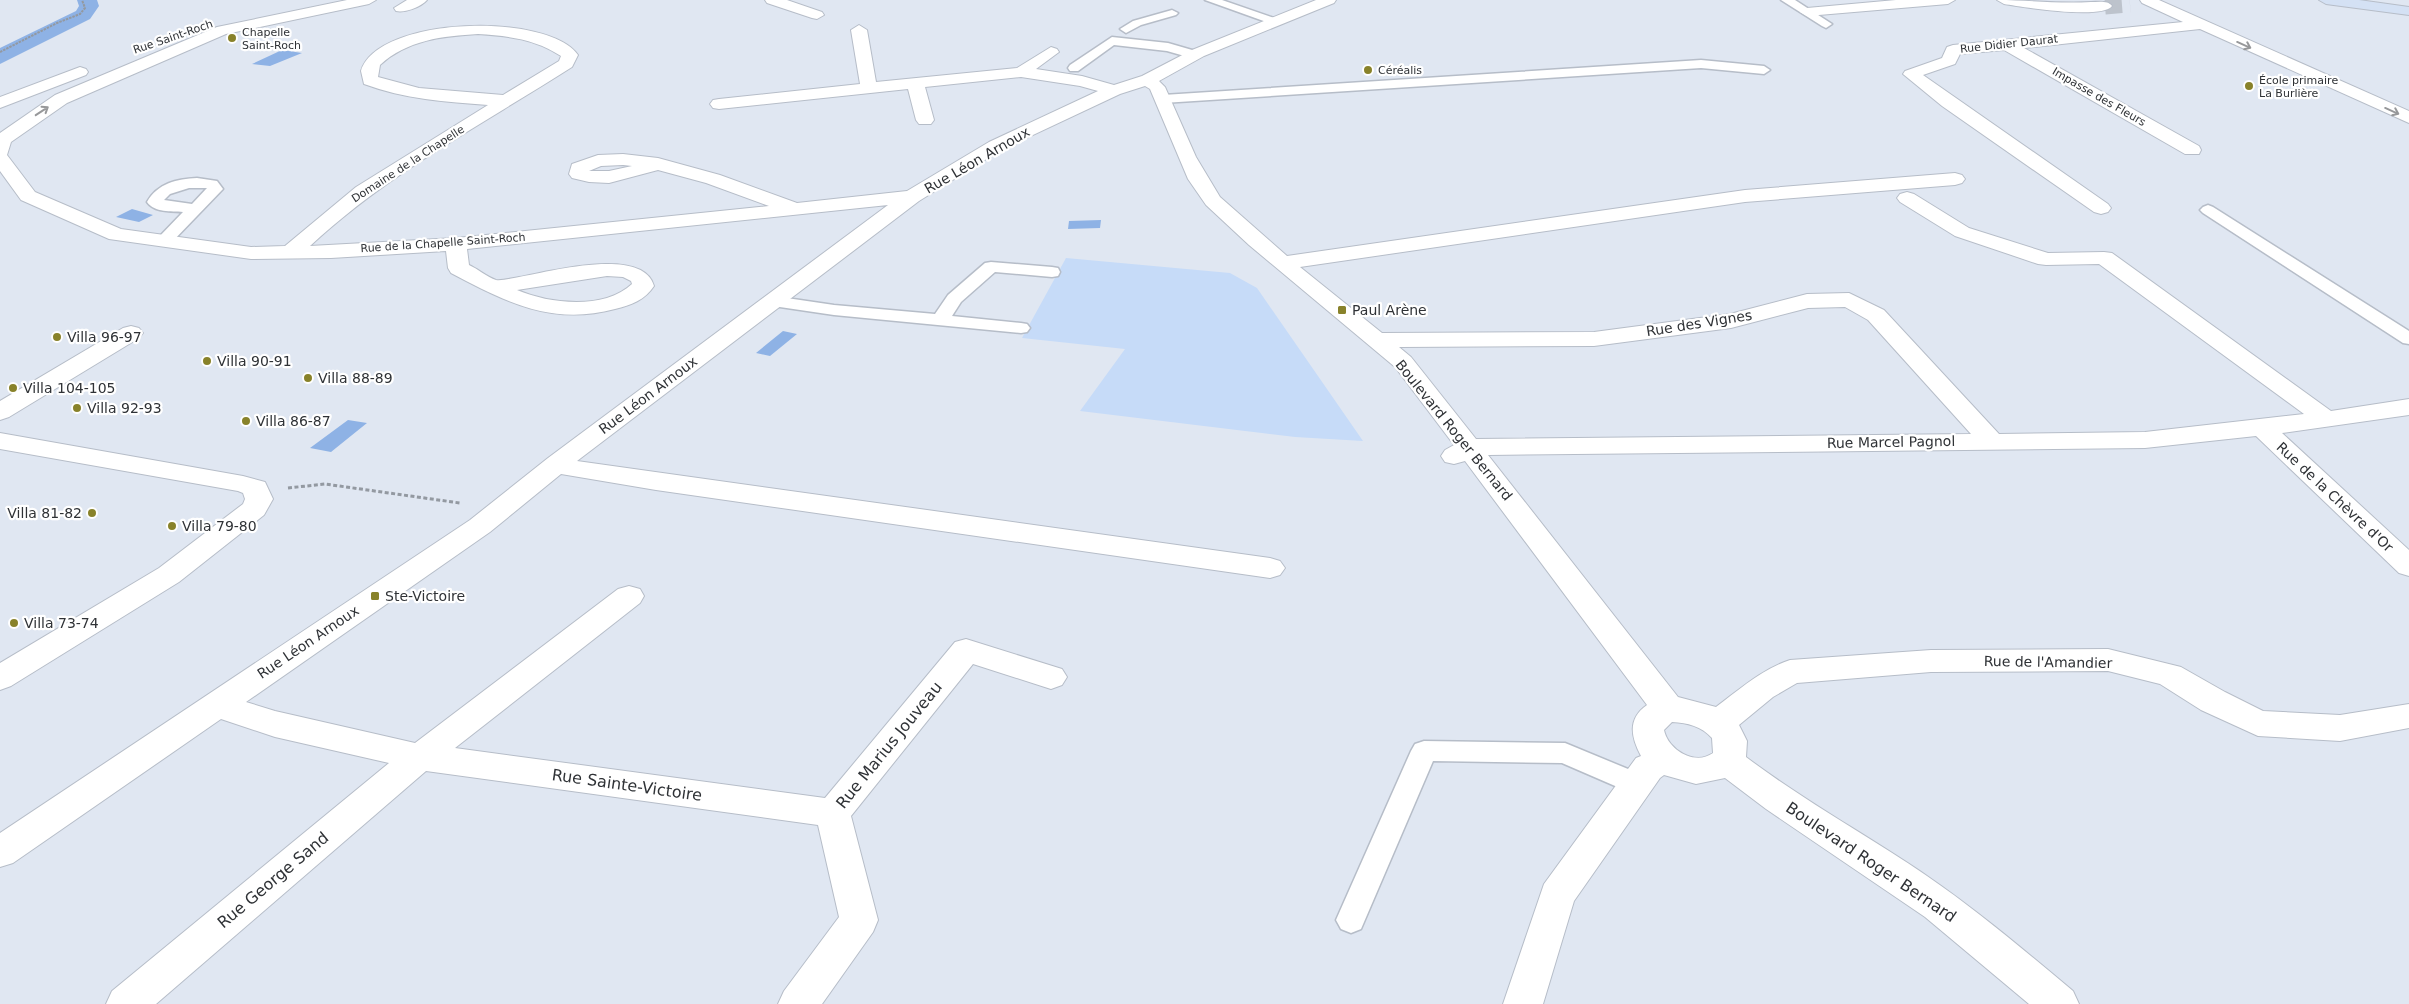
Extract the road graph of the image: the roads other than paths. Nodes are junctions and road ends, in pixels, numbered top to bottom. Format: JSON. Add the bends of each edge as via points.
{"nodes":[{"id":1,"x":354,"y":0,"type":"edge"},
{"id":2,"x":369,"y":0,"type":"edge"},
{"id":3,"x":420,"y":0,"type":"edge"},
{"id":4,"x":772,"y":0,"type":"edge"},
{"id":5,"x":1211,"y":0,"type":"edge"},
{"id":6,"x":1329,"y":0,"type":"edge"},
{"id":7,"x":1787,"y":0,"type":"edge"},
{"id":8,"x":1948,"y":0,"type":"edge"},
{"id":9,"x":2004,"y":0,"type":"edge"},
{"id":10,"x":2326,"y":0,"type":"edge"},
{"id":11,"x":2149,"y":1,"type":"edge"},
{"id":12,"x":2367,"y":3,"type":"edge"},
{"id":13,"x":2130,"y":4,"type":"dead end"},
{"id":14,"x":2105,"y":6,"type":"tunnel mouth"},
{"id":15,"x":401,"y":8,"type":"dead end"},
{"id":16,"x":2409,"y":11,"type":"edge"},
{"id":17,"x":1807,"y":12,"type":"junction"},
{"id":18,"x":1172,"y":13,"type":"dead end"},
{"id":19,"x":817,"y":15,"type":"dead end"},
{"id":20,"x":1276,"y":22,"type":"junction"},
{"id":21,"x":1826,"y":24,"type":"dead end"},
{"id":22,"x":2199,"y":25,"type":"junction"},
{"id":23,"x":860,"y":30,"type":"dead end"},
{"id":24,"x":162,"y":39,"type":"dead end"},
{"id":25,"x":2006,"y":44,"type":"junction"},
{"id":26,"x":1216,"y":46,"type":"junction"},
{"id":27,"x":1051,"y":52,"type":"dead end"},
{"id":28,"x":1195,"y":55,"type":"junction"},
{"id":29,"x":93,"y":66,"type":"dead end"},
{"id":30,"x":1074,"y":68,"type":"dead end"},
{"id":31,"x":1764,"y":70,"type":"dead end"},
{"id":32,"x":1021,"y":72,"type":"junction"},
{"id":33,"x":1148,"y":80,"type":"junction"},
{"id":34,"x":915,"y":82,"type":"junction"},
{"id":35,"x":869,"y":88,"type":"junction"},
{"id":36,"x":1114,"y":90,"type":"junction"},
{"id":37,"x":1163,"y":99,"type":"junction"},
{"id":38,"x":508,"y":101,"type":"junction"},
{"id":39,"x":0,"y":103,"type":"edge"},
{"id":40,"x":719,"y":104,"type":"dead end"},
{"id":41,"x":2409,"y":118,"type":"edge"},
{"id":42,"x":925,"y":120,"type":"dead end"},
{"id":43,"x":1,"y":150,"type":"edge"},
{"id":44,"x":2192,"y":150,"type":"dead end"},
{"id":45,"x":658,"y":164,"type":"dead end"},
{"id":46,"x":1956,"y":179,"type":"dead end"},
{"id":47,"x":912,"y":197,"type":"junction"},
{"id":48,"x":1907,"y":198,"type":"dead end"},
{"id":49,"x":2101,"y":208,"type":"dead end"},
{"id":50,"x":196,"y":209,"type":"dead end"},
{"id":51,"x":797,"y":209,"type":"junction"},
{"id":52,"x":2208,"y":210,"type":"dead end"},
{"id":53,"x":164,"y":241,"type":"junction"},
{"id":54,"x":456,"y":244,"type":"junction"},
{"id":55,"x":291,"y":252,"type":"junction"},
{"id":56,"x":1285,"y":264,"type":"junction"},
{"id":57,"x":1052,"y":272,"type":"dead end"},
{"id":58,"x":495,"y":287,"type":"junction"},
{"id":59,"x":773,"y":301,"type":"junction"},
{"id":60,"x":941,"y":319,"type":"junction"},
{"id":61,"x":1021,"y":328,"type":"dead end"},
{"id":62,"x":131,"y":333,"type":"dead end"},
{"id":63,"x":2409,"y":339,"type":"edge"},
{"id":64,"x":1377,"y":340,"type":"junction"},
{"id":65,"x":2409,"y":407,"type":"edge"},
{"id":66,"x":0,"y":412,"type":"edge"},
{"id":67,"x":2328,"y":420,"type":"junction"},
{"id":68,"x":2262,"y":428,"type":"junction"},
{"id":69,"x":1991,"y":440,"type":"junction"},
{"id":70,"x":0,"y":441,"type":"edge"},
{"id":71,"x":1462,"y":452,"type":"junction"},
{"id":72,"x":557,"y":464,"type":"junction"},
{"id":73,"x":2409,"y":566,"type":"edge"},
{"id":74,"x":1270,"y":568,"type":"dead end"},
{"id":75,"x":629,"y":596,"type":"dead end"},
{"id":76,"x":1051,"y":677,"type":"dead end"},
{"id":77,"x":0,"y":678,"type":"edge"},
{"id":78,"x":218,"y":703,"type":"junction"},
{"id":79,"x":1670,"y":708,"type":"junction"},
{"id":80,"x":2409,"y":716,"type":"edge"},
{"id":81,"x":1718,"y":723,"type":"junction"},
{"id":82,"x":420,"y":757,"type":"junction"},
{"id":83,"x":1664,"y":759,"type":"junction"},
{"id":84,"x":1727,"y":761,"type":"junction"},
{"id":85,"x":1636,"y":784,"type":"junction"},
{"id":86,"x":833,"y":813,"type":"junction"},
{"id":87,"x":0,"y":852,"type":"edge"},
{"id":88,"x":1351,"y":920,"type":"dead end"},
{"id":89,"x":126,"y":1004,"type":"edge"},
{"id":90,"x":798,"y":1004,"type":"edge"},
{"id":91,"x":1525,"y":1004,"type":"edge"},
{"id":92,"x":2059,"y":1004,"type":"edge"}],
"edges":[{"from":1,"to":24,"type":"street","name":"Rue Saint-Roch","via":[[217,22]]},
{"from":43,"to":2,"type":"street","name":"Rue de la Chapelle Saint-Roch","one_way":true,"via":[[61,99],[222,30]]},
{"from":3,"to":15,"type":"street"},
{"from":4,"to":19,"type":"street"},
{"from":5,"to":20,"type":"lane"},
{"from":6,"to":20,"type":"street","name":"Rue Léon Arnoux"},
{"from":7,"to":17,"type":"lane"},
{"from":8,"to":17,"type":"street"},
{"from":9,"to":14,"type":"street","via":[[2064,8]]},
{"from":10,"to":12,"type":"main road"},
{"from":11,"to":13,"type":"street"},
{"from":11,"to":22,"type":"street"},
{"from":12,"to":16,"type":"main road"},
{"from":17,"to":21,"type":"lane"},
{"from":18,"to":26,"type":"lane","via":[[1126,28]]},
{"from":20,"to":26,"type":"street","name":"Rue Léon Arnoux"},
{"from":22,"to":25,"type":"street","name":"Rue Didier Daurat"},
{"from":22,"to":41,"type":"street","one_way":true},
{"from":23,"to":35,"type":"street"},
{"from":25,"to":44,"type":"street","name":"Impasse des Fleurs"},
{"from":25,"to":49,"type":"street","name":"Rue Didier Daurat","via":[[1953,50],[1949,61],[1911,74]]},
{"from":26,"to":28,"type":"street","name":"Rue Léon Arnoux"},
{"from":27,"to":32,"type":"street"},
{"from":28,"to":30,"type":"lane","via":[[1168,47],[1112,41]]},
{"from":28,"to":33,"type":"street","name":"Rue Léon Arnoux"},
{"from":29,"to":39,"type":"street"},
{"from":31,"to":37,"type":"lane","via":[[1701,64]]},
{"from":32,"to":34,"type":"street"},
{"from":32,"to":36,"type":"street","via":[[1082,80]]},
{"from":33,"to":36,"type":"street","name":"Rue Léon Arnoux"},
{"from":33,"to":37,"type":"street","name":"Boulevard Roger Bernard","via":[[1157,87]]},
{"from":34,"to":35,"type":"street"},
{"from":34,"to":42,"type":"street"},
{"from":35,"to":40,"type":"street"},
{"from":36,"to":47,"type":"street","name":"Rue Léon Arnoux","via":[[995,146]]},
{"from":37,"to":56,"type":"street","name":"Boulevard Roger Bernard","via":[[1187,157],[1213,201]]},
{"from":38,"to":38,"type":"street","name":"Domaine de la Chapelle","via":[[566,64],[570,55],[545,40],[510,33],[443,30],[408,39],[390,49],[373,62],[368,72],[370,80],[384,87]]},
{"from":38,"to":55,"type":"street","name":"Domaine de la Chapelle","via":[[362,191]]},
{"from":43,"to":53,"type":"street","name":"Rue de la Chapelle Saint-Roch","via":[[28,196],[116,235]]},
{"from":45,"to":51,"type":"street"},
{"from":46,"to":56,"type":"street","via":[[1746,196],[1329,254]]},
{"from":47,"to":51,"type":"street","name":"Rue de la Chapelle Saint-Roch"},
{"from":47,"to":59,"type":"street","name":"Rue Léon Arnoux"},
{"from":48,"to":67,"type":"street","via":[[1962,232],[2046,259],[2104,258]]},
{"from":50,"to":53,"type":"lane"},
{"from":51,"to":54,"type":"street","name":"Rue de la Chapelle Saint-Roch"},
{"from":52,"to":63,"type":"lane"},
{"from":53,"to":55,"type":"street","name":"Rue de la Chapelle Saint-Roch","via":[[251,253]]},
{"from":54,"to":55,"type":"street","name":"Rue de la Chapelle Saint-Roch"},
{"from":54,"to":58,"type":"street","via":[[459,268]]},
{"from":56,"to":64,"type":"street","name":"Boulevard Roger Bernard"},
{"from":57,"to":60,"type":"lane","via":[[991,267],[954,299]]},
{"from":58,"to":58,"type":"street","via":[[607,270],[627,271],[641,278],[643,286],[631,296],[586,308],[556,307],[519,299]]},
{"from":59,"to":60,"type":"lane","via":[[818,309]]},
{"from":59,"to":72,"type":"street","name":"Rue Léon Arnoux"},
{"from":60,"to":61,"type":"lane"},
{"from":62,"to":66,"type":"street"},
{"from":64,"to":69,"type":"street","name":"Rue des Vignes","via":[[1594,339],[1731,320],[1807,301],[1848,300],[1876,315]]},
{"from":64,"to":71,"type":"street","name":"Boulevard Roger Bernard","via":[[1403,362]]},
{"from":65,"to":67,"type":"street","name":"Rue Marcel Pagnol"},
{"from":67,"to":68,"type":"street","name":"Rue Marcel Pagnol"},
{"from":68,"to":69,"type":"street","name":"Rue Marcel Pagnol","via":[[2145,440]]},
{"from":68,"to":73,"type":"street","name":"Rue de la Chèvre d'Or"},
{"from":69,"to":71,"type":"street","name":"Rue Marcel Pagnol"},
{"from":70,"to":77,"type":"street","via":[[243,484],[255,488],[259,499],[254,509],[169,575]]},
{"from":71,"to":79,"type":"street","name":"Boulevard Roger Bernard"},
{"from":72,"to":74,"type":"street","via":[[656,482]]},
{"from":72,"to":78,"type":"street","name":"Rue Léon Arnoux","via":[[480,526]]},
{"from":75,"to":82,"type":"street","name":"Rue George Sand"},
{"from":76,"to":86,"type":"street","name":"Rue Marius Jouveau","via":[[966,650]]},
{"from":78,"to":82,"type":"street","name":"Rue Sainte-Victoire","via":[[275,724]]},
{"from":78,"to":87,"type":"street","name":"Rue Léon Arnoux"},
{"from":79,"to":81,"type":"street","via":[[1695,710]]},
{"from":79,"to":83,"type":"street","via":[[1652,718],[1647,730],[1651,745]]},
{"from":80,"to":81,"type":"street","name":"Rue de l'Amandier","via":[[2340,728],[2258,723],[2170,674],[2108,660],[1940,661],[1790,672]]},
{"from":81,"to":84,"type":"street","via":[[1729,736],[1732,749]]},
{"from":82,"to":86,"type":"street","name":"Rue Sainte-Victoire"},
{"from":82,"to":89,"type":"street","name":"Rue George Sand"},
{"from":83,"to":84,"type":"street","via":[[1681,768],[1699,771],[1716,769]]},
{"from":83,"to":85,"type":"street","via":[[1648,768]]},
{"from":84,"to":92,"type":"street","name":"Boulevard Roger Bernard","via":[[1781,802],[1938,905]]},
{"from":85,"to":88,"type":"lane","via":[[1564,753],[1424,751]]},
{"from":85,"to":91,"type":"street","via":[[1557,895]]},
{"from":86,"to":90,"type":"street","name":"Rue Marius Jouveau","via":[[859,920]]}]}
